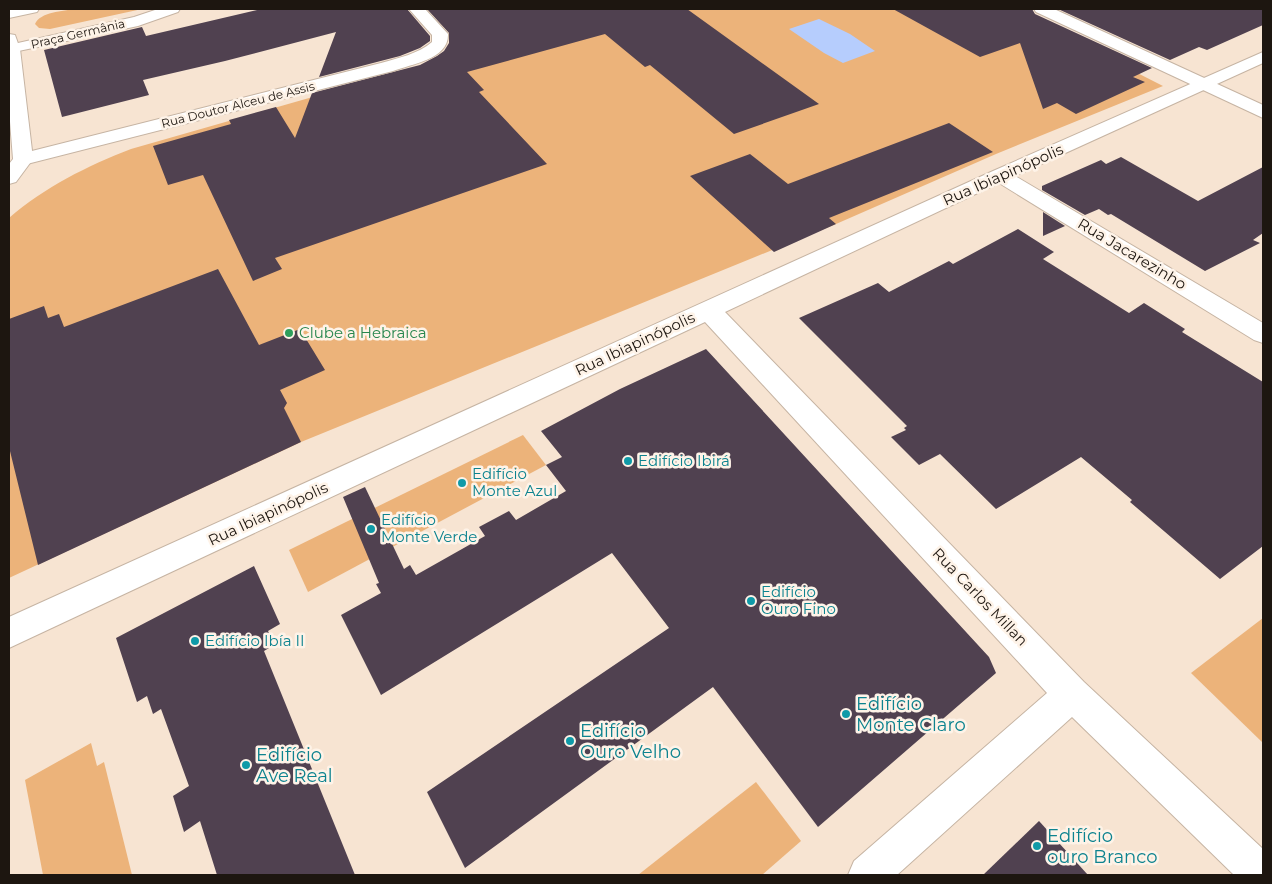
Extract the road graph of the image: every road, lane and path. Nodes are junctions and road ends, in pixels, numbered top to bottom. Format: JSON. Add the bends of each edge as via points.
{"nodes":[{"id":1,"x":30,"y":9,"type":"edge"},
{"id":2,"x":172,"y":9,"type":"edge"},
{"id":3,"x":417,"y":9,"type":"edge"},
{"id":4,"x":1042,"y":9,"type":"edge"},
{"id":5,"x":9,"y":13,"type":"edge"},
{"id":6,"x":10,"y":44,"type":"edge"},
{"id":7,"x":1263,"y":57,"type":"edge"},
{"id":8,"x":1202,"y":85,"type":"junction"},
{"id":9,"x":1263,"y":112,"type":"edge"},
{"id":10,"x":23,"y":159,"type":"junction"},
{"id":11,"x":1000,"y":176,"type":"junction"},
{"id":12,"x":9,"y":178,"type":"edge"},
{"id":13,"x":708,"y":310,"type":"junction"},
{"id":14,"x":1263,"y":334,"type":"edge"},
{"id":15,"x":9,"y":633,"type":"edge"},
{"id":16,"x":1072,"y":694,"type":"junction"},
{"id":17,"x":868,"y":875,"type":"edge"},
{"id":18,"x":1262,"y":875,"type":"edge"}],
"edges":[{"from":1,"to":5,"type":"street"},
{"from":2,"to":6,"type":"street","name":"Praça Germânia","via":[[138,20]]},
{"from":3,"to":10,"type":"street","name":"Rua Doutor Alceu de Assis","via":[[440,34],[440,43],[419,56],[387,68]]},
{"from":4,"to":8,"type":"street"},
{"from":6,"to":10,"type":"street"},
{"from":7,"to":8,"type":"street","name":"Rua Ibiapinópolis"},
{"from":8,"to":9,"type":"street"},
{"from":8,"to":11,"type":"street","name":"Rua Ibiapinópolis"},
{"from":10,"to":12,"type":"street"},
{"from":11,"to":13,"type":"street","name":"Rua Ibiapinópolis"},
{"from":11,"to":14,"type":"street","name":"Rua Jacarezinho"},
{"from":13,"to":15,"type":"street","name":"Rua Ibiapinópolis"},
{"from":13,"to":16,"type":"street","name":"Rua Carlos Millan"},
{"from":16,"to":17,"type":"street"},
{"from":16,"to":18,"type":"street","name":"Rua Carlos Millan"}]}
